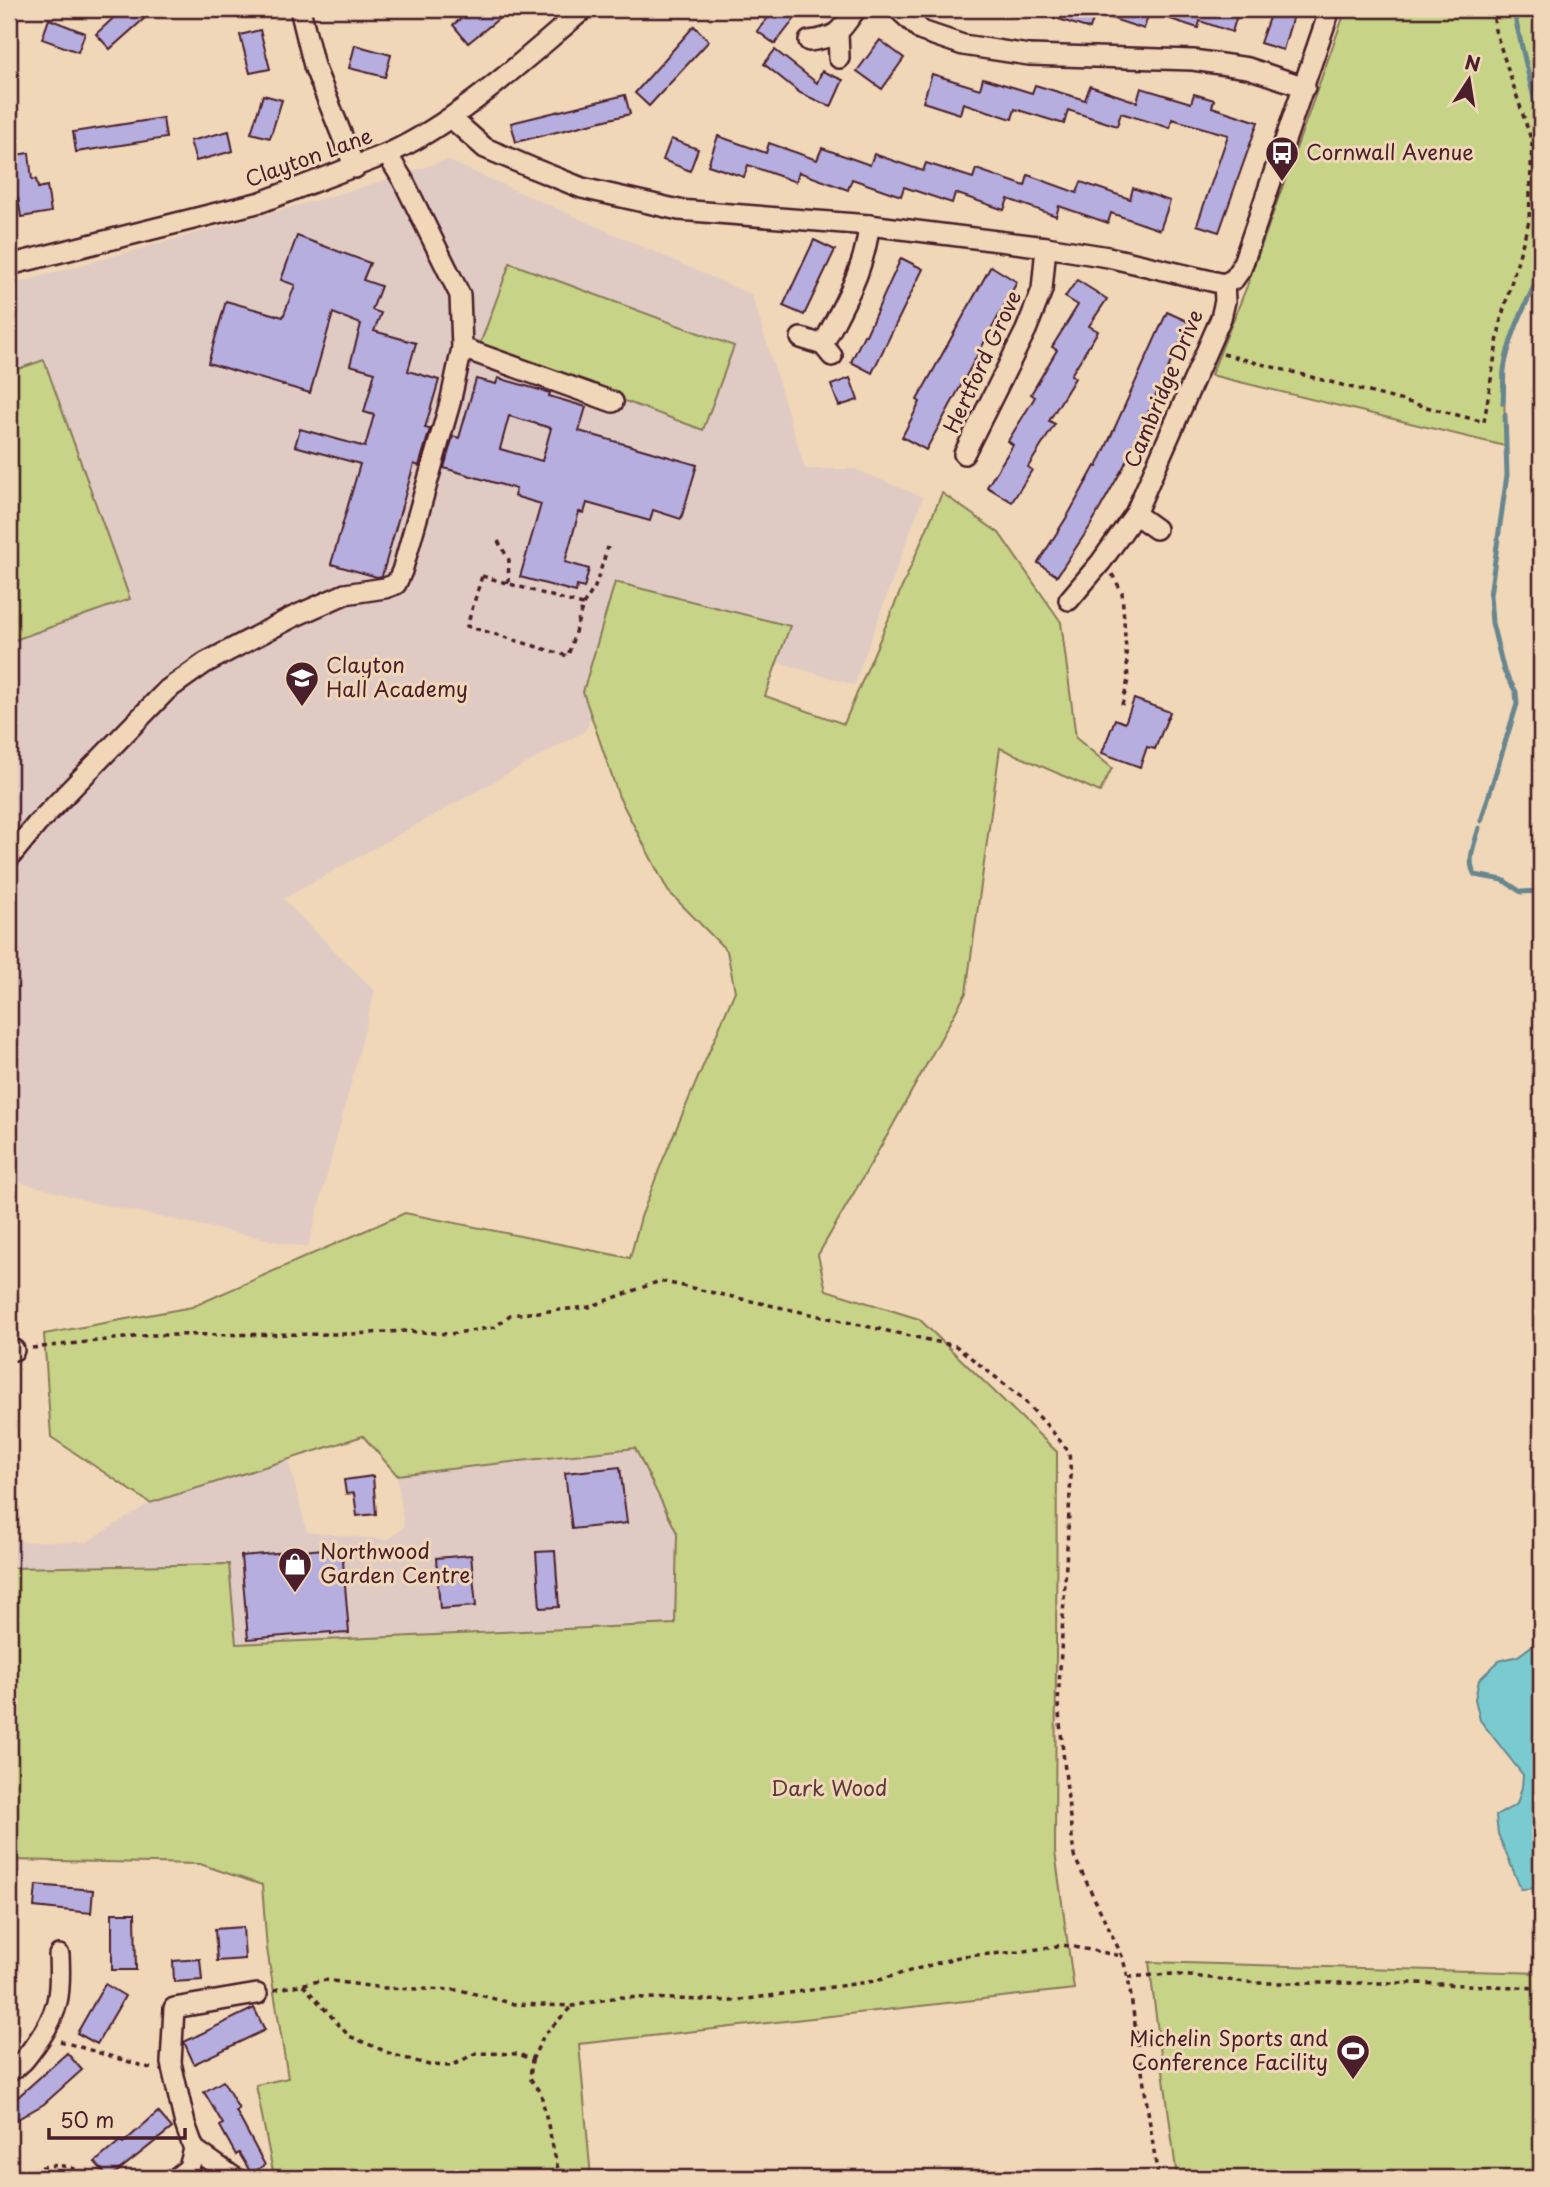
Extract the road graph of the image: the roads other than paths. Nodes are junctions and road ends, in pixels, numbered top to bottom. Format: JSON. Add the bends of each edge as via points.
{"nodes":[{"id":1,"x":300,"y":9,"type":"edge"},
{"id":2,"x":584,"y":9,"type":"edge"},
{"id":3,"x":856,"y":9,"type":"edge"},
{"id":4,"x":898,"y":9,"type":"edge"},
{"id":5,"x":1330,"y":9,"type":"edge"},
{"id":6,"x":838,"y":33,"type":"junction"},
{"id":7,"x":809,"y":41,"type":"dead end"},
{"id":8,"x":839,"y":58,"type":"dead end"},
{"id":9,"x":1305,"y":87,"type":"junction"},
{"id":10,"x":451,"y":118,"type":"junction"},
{"id":11,"x":387,"y":154,"type":"junction"},
{"id":12,"x":355,"y":168,"type":"junction"},
{"id":13,"x":869,"y":225,"type":"junction"},
{"id":14,"x":1046,"y":247,"type":"junction"},
{"id":15,"x":9,"y":265,"type":"edge"},
{"id":16,"x":1224,"y":284,"type":"junction"},
{"id":17,"x":801,"y":338,"type":"dead end"},
{"id":18,"x":462,"y":348,"type":"junction"},
{"id":19,"x":612,"y":402,"type":"dead end"},
{"id":20,"x":962,"y":453,"type":"dead end"},
{"id":21,"x":1135,"y":514,"type":"junction"},
{"id":22,"x":1156,"y":529,"type":"dead end"},
{"id":23,"x":1069,"y":600,"type":"dead end"},
{"id":24,"x":9,"y":858,"type":"edge"},
{"id":25,"x":59,"y":1955,"type":"dead end"},
{"id":26,"x":257,"y":1994,"type":"road end"},
{"id":27,"x":9,"y":2071,"type":"edge"},
{"id":28,"x":194,"y":2149,"type":"junction"},
{"id":29,"x":176,"y":2178,"type":"edge"},
{"id":30,"x":235,"y":2178,"type":"edge"}],
"edges":[{"from":1,"to":12,"type":"street","via":[[314,66]]},
{"from":2,"to":10,"type":"street","name":"Clayton Lane"},
{"from":3,"to":6,"type":"street"},
{"from":4,"to":9,"type":"street","via":[[922,31],[963,46],[1029,55],[1193,60],[1248,68]]},
{"from":5,"to":9,"type":"street"},
{"from":6,"to":7,"type":"street"},
{"from":6,"to":8,"type":"street"},
{"from":9,"to":16,"type":"street","via":[[1241,269]]},
{"from":10,"to":11,"type":"street","name":"Clayton Lane"},
{"from":10,"to":13,"type":"street","via":[[485,148],[582,188],[679,210]]},
{"from":11,"to":12,"type":"street","name":"Clayton Lane"},
{"from":11,"to":18,"type":"street","via":[[460,295]]},
{"from":12,"to":15,"type":"street","name":"Clayton Lane","via":[[261,202]]},
{"from":13,"to":14,"type":"street"},
{"from":13,"to":17,"type":"street","via":[[866,251],[827,350]]},
{"from":14,"to":16,"type":"street"},
{"from":14,"to":20,"type":"street","name":"Hertford Grove","via":[[1042,290],[1026,330]]},
{"from":16,"to":21,"type":"street","name":"Cambridge Drive","via":[[1221,318]]},
{"from":18,"to":19,"type":"street"},
{"from":18,"to":24,"type":"street","via":[[396,584],[345,594],[205,663],[167,690]]},
{"from":21,"to":22,"type":"street"},
{"from":21,"to":23,"type":"street","name":"Cambridge Drive"},
{"from":25,"to":27,"type":"street","via":[[60,1986],[51,2022],[21,2065]]},
{"from":26,"to":28,"type":"street","via":[[174,2008],[171,2063]]},
{"from":28,"to":29,"type":"street","via":[[189,2168]]},
{"from":28,"to":30,"type":"street"}]}
